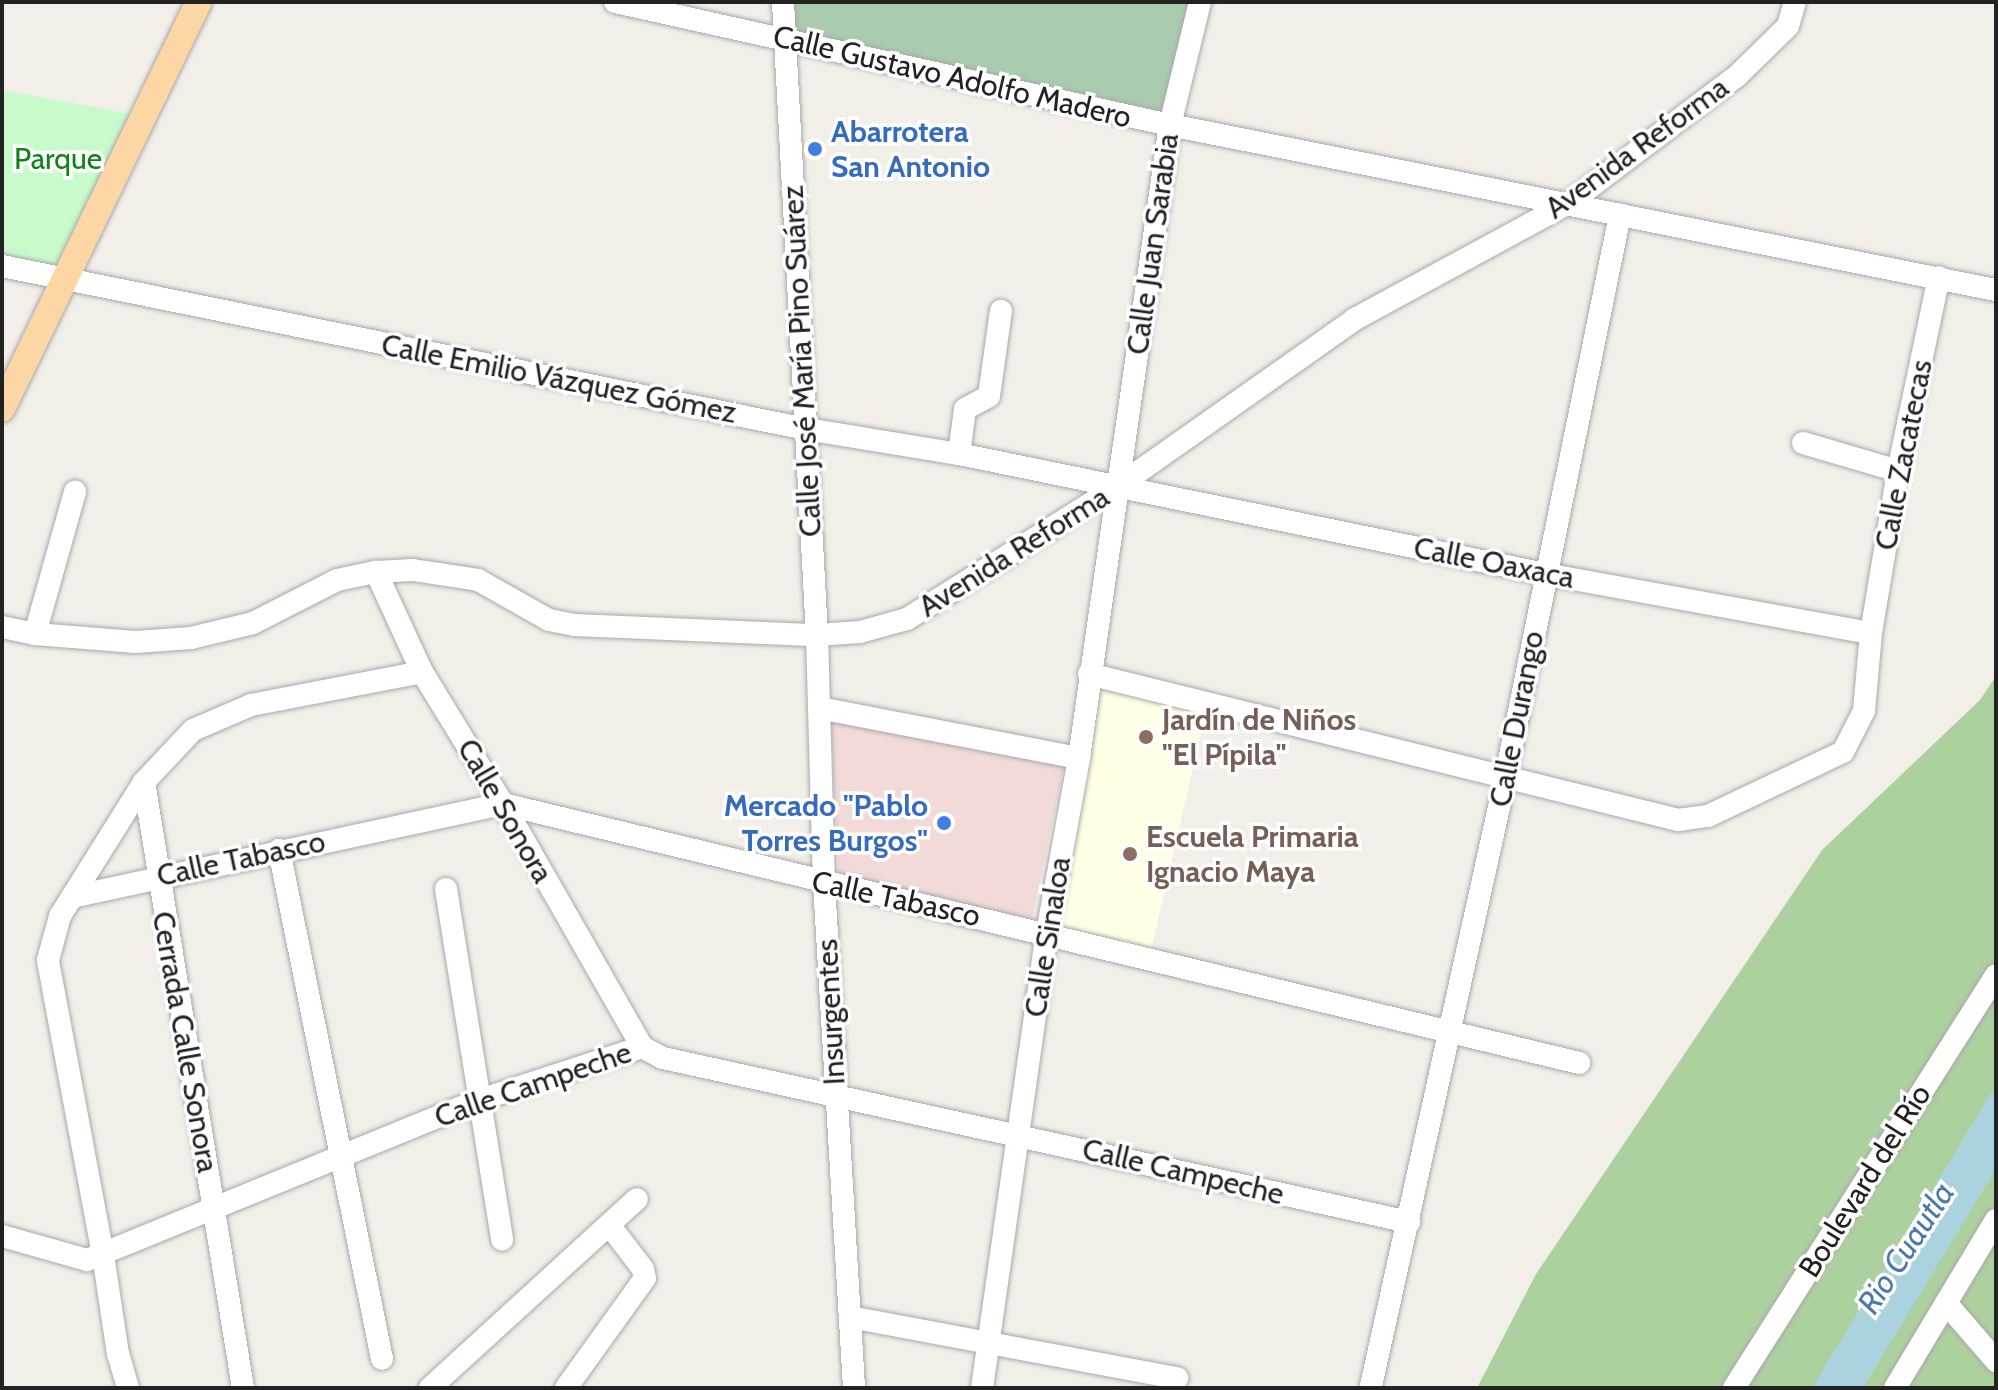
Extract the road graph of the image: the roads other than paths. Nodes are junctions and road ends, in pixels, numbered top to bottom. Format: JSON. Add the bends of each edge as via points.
{"nodes":[{"id":1,"x":199,"y":2,"type":"edge"},
{"id":2,"x":615,"y":2,"type":"edge"},
{"id":3,"x":783,"y":2,"type":"edge"},
{"id":4,"x":1200,"y":2,"type":"edge"},
{"id":5,"x":1795,"y":2,"type":"edge"},
{"id":6,"x":785,"y":40,"type":"junction"},
{"id":7,"x":1170,"y":125,"type":"junction"},
{"id":8,"x":1569,"y":203,"type":"junction"},
{"id":9,"x":1620,"y":215,"type":"junction"},
{"id":10,"x":2,"y":266,"type":"edge"},
{"id":11,"x":1939,"y":277,"type":"junction"},
{"id":12,"x":64,"y":278,"type":"junction"},
{"id":13,"x":1996,"y":290,"type":"edge"},
{"id":14,"x":1001,"y":311,"type":"dead end"},
{"id":15,"x":2,"y":409,"type":"edge"},
{"id":16,"x":806,"y":429,"type":"junction"},
{"id":17,"x":1803,"y":443,"type":"dead end"},
{"id":18,"x":959,"y":454,"type":"junction"},
{"id":19,"x":1898,"y":471,"type":"junction"},
{"id":20,"x":1117,"y":487,"type":"junction"},
{"id":21,"x":75,"y":492,"type":"dead end"},
{"id":22,"x":376,"y":572,"type":"junction"},
{"id":23,"x":1545,"y":574,"type":"junction"},
{"id":24,"x":2,"y":627,"type":"edge"},
{"id":25,"x":1871,"y":633,"type":"junction"},
{"id":26,"x":35,"y":634,"type":"junction"},
{"id":27,"x":817,"y":635,"type":"junction"},
{"id":28,"x":422,"y":672,"type":"junction"},
{"id":29,"x":1089,"y":674,"type":"junction"},
{"id":30,"x":819,"y":708,"type":"junction"},
{"id":31,"x":1079,"y":758,"type":"junction"},
{"id":32,"x":1505,"y":780,"type":"junction"},
{"id":33,"x":144,"y":782,"type":"junction"},
{"id":34,"x":503,"y":804,"type":"junction"},
{"id":35,"x":279,"y":850,"type":"junction"},
{"id":36,"x":157,"y":877,"type":"junction"},
{"id":37,"x":824,"y":884,"type":"junction"},
{"id":38,"x":446,"y":889,"type":"dead end"},
{"id":39,"x":72,"y":897,"type":"junction"},
{"id":40,"x":1047,"y":933,"type":"junction"},
{"id":41,"x":1996,"y":975,"type":"edge"},
{"id":42,"x":1449,"y":1031,"type":"junction"},
{"id":43,"x":642,"y":1047,"type":"junction"},
{"id":44,"x":1579,"y":1063,"type":"dead end"},
{"id":45,"x":835,"y":1093,"type":"junction"},
{"id":46,"x":477,"y":1101,"type":"junction"},
{"id":47,"x":1018,"y":1135,"type":"junction"},
{"id":48,"x":339,"y":1156,"type":"junction"},
{"id":49,"x":637,"y":1199,"type":"dead end"},
{"id":50,"x":213,"y":1207,"type":"junction"},
{"id":51,"x":1996,"y":1220,"type":"edge"},
{"id":52,"x":1409,"y":1222,"type":"junction"},
{"id":53,"x":610,"y":1226,"type":"junction"},
{"id":54,"x":2,"y":1236,"type":"edge"},
{"id":55,"x":502,"y":1240,"type":"dead end"},
{"id":56,"x":103,"y":1255,"type":"junction"},
{"id":57,"x":1946,"y":1303,"type":"junction"},
{"id":58,"x":850,"y":1317,"type":"junction"},
{"id":59,"x":988,"y":1342,"type":"junction"},
{"id":60,"x":382,"y":1359,"type":"dead end"},
{"id":61,"x":1996,"y":1361,"type":"edge"},
{"id":62,"x":1177,"y":1378,"type":"dead end"},
{"id":63,"x":1368,"y":1387,"type":"edge"},
{"id":64,"x":128,"y":1388,"type":"edge"},
{"id":65,"x":243,"y":1388,"type":"edge"},
{"id":66,"x":430,"y":1388,"type":"edge"},
{"id":67,"x":566,"y":1388,"type":"edge"},
{"id":68,"x":854,"y":1388,"type":"edge"},
{"id":69,"x":982,"y":1388,"type":"edge"},
{"id":70,"x":1734,"y":1388,"type":"edge"},
{"id":71,"x":1895,"y":1388,"type":"edge"}],
"edges":[{"from":1,"to":12,"type":"main road"},
{"from":2,"to":6,"type":"street","name":"Calle Gustavo Adolfo Madero"},
{"from":3,"to":6,"type":"street","name":"Calle José María Pino Suárez"},
{"from":4,"to":7,"type":"street","name":"Calle Juan Sarabia"},
{"from":5,"to":8,"type":"street","name":"Avenida Reforma","via":[[1788,26],[1738,75]]},
{"from":6,"to":7,"type":"street","name":"Calle Gustavo Adolfo Madero"},
{"from":6,"to":16,"type":"street","name":"Calle José María Pino Suárez"},
{"from":7,"to":8,"type":"street","name":"Calle Gustavo Adolfo Madero"},
{"from":7,"to":20,"type":"street","name":"Calle Juan Sarabia"},
{"from":8,"to":9,"type":"street","name":"Calle Gustavo Adolfo Madero"},
{"from":8,"to":20,"type":"street","name":"Avenida Reforma","via":[[1355,319]]},
{"from":9,"to":11,"type":"street","name":"Calle Gustavo Adolfo Madero"},
{"from":9,"to":23,"type":"street","name":"Calle Durango"},
{"from":10,"to":12,"type":"street","name":"Calle Emilio Vázquez Gómez"},
{"from":11,"to":13,"type":"street","name":"Calle Gustavo Adolfo Madero"},
{"from":11,"to":19,"type":"street","name":"Calle Zacatecas"},
{"from":12,"to":15,"type":"main road"},
{"from":12,"to":16,"type":"street","name":"Calle Emilio Vázquez Gómez"},
{"from":14,"to":18,"type":"street","via":[[989,396],[965,409]]},
{"from":16,"to":18,"type":"street","name":"Calle Emilio Vázquez Gómez"},
{"from":16,"to":27,"type":"street","name":"Calle José María Pino Suárez"},
{"from":17,"to":19,"type":"street"},
{"from":18,"to":20,"type":"street","name":"Calle Emilio Vázquez Gómez"},
{"from":19,"to":25,"type":"street","name":"Calle Zacatecas"},
{"from":20,"to":23,"type":"street","name":"Calle Oaxaca"},
{"from":20,"to":27,"type":"street","name":"Avenida Reforma","via":[[907,619],[860,632]]},
{"from":20,"to":29,"type":"street","name":"Calle Sinaloa"},
{"from":21,"to":26,"type":"street"},
{"from":22,"to":26,"type":"street","name":"Avenida Reforma","via":[[337,580],[253,623],[191,638],[136,642]]},
{"from":22,"to":27,"type":"street","name":"Avenida Reforma","via":[[413,570],[478,580],[549,620],[574,625]]},
{"from":22,"to":28,"type":"street","name":"Calle Sonora"},
{"from":23,"to":25,"type":"street","name":"Calle Oaxaca"},
{"from":23,"to":32,"type":"street","name":"Calle Durango"},
{"from":24,"to":26,"type":"street","name":"Avenida Reforma"},
{"from":25,"to":32,"type":"street","name":"Calle Zacatecas","via":[[1864,711],[1843,752],[1708,816],[1678,820]]},
{"from":27,"to":30,"type":"street","name":"Insurgentes"},
{"from":28,"to":33,"type":"street","via":[[251,705],[193,730]]},
{"from":28,"to":34,"type":"street","name":"Calle Sonora"},
{"from":29,"to":31,"type":"street","name":"Calle Sinaloa"},
{"from":29,"to":32,"type":"street"},
{"from":30,"to":31,"type":"street"},
{"from":30,"to":37,"type":"street","name":"Insurgentes"},
{"from":31,"to":40,"type":"street","name":"Calle Sinaloa"},
{"from":32,"to":42,"type":"street","name":"Calle Durango"},
{"from":33,"to":36,"type":"street","name":"Cerrada Calle Sonora"},
{"from":33,"to":39,"type":"street"},
{"from":34,"to":35,"type":"street","name":"Calle Tabasco"},
{"from":34,"to":37,"type":"street","name":"Calle Tabasco"},
{"from":34,"to":43,"type":"street","name":"Calle Sonora"},
{"from":35,"to":36,"type":"street","name":"Calle Tabasco"},
{"from":35,"to":48,"type":"street"},
{"from":36,"to":39,"type":"street","name":"Calle Tabasco"},
{"from":36,"to":50,"type":"street","name":"Cerrada Calle Sonora"},
{"from":37,"to":40,"type":"street","name":"Calle Tabasco"},
{"from":37,"to":45,"type":"street","name":"Insurgentes"},
{"from":38,"to":46,"type":"street"},
{"from":39,"to":56,"type":"street","via":[[51,939],[48,960]]},
{"from":40,"to":42,"type":"street","name":"Calle Tabasco"},
{"from":40,"to":47,"type":"street","name":"Calle Sinaloa"},
{"from":41,"to":70,"type":"street","name":"Boulevard del Río"},
{"from":42,"to":44,"type":"street","name":"Calle Tabasco"},
{"from":42,"to":52,"type":"street","name":"Calle Durango"},
{"from":43,"to":45,"type":"street","name":"Calle Campeche","via":[[663,1058]]},
{"from":43,"to":46,"type":"street","name":"Calle Campeche"},
{"from":45,"to":47,"type":"street","name":"Calle Campeche"},
{"from":45,"to":58,"type":"street","name":"Insurgentes"},
{"from":46,"to":48,"type":"street","name":"Calle Campeche"},
{"from":46,"to":55,"type":"street"},
{"from":47,"to":52,"type":"street","name":"Calle Campeche"},
{"from":47,"to":59,"type":"street","name":"Calle Sinaloa"},
{"from":48,"to":50,"type":"street","name":"Calle Campeche"},
{"from":48,"to":60,"type":"street"},
{"from":49,"to":53,"type":"street"},
{"from":50,"to":56,"type":"street","name":"Calle Campeche"},
{"from":50,"to":65,"type":"street","name":"Cerrada Calle Sonora"},
{"from":51,"to":57,"type":"street"},
{"from":52,"to":63,"type":"street","name":"Calle Durango"},
{"from":53,"to":66,"type":"street"},
{"from":53,"to":67,"type":"street","via":[[645,1278]]},
{"from":54,"to":56,"type":"street","name":"Calle Campeche","via":[[87,1260]]},
{"from":56,"to":64,"type":"street"},
{"from":57,"to":61,"type":"street"},
{"from":57,"to":71,"type":"street"},
{"from":58,"to":59,"type":"street"},
{"from":58,"to":68,"type":"street","name":"Insurgentes"},
{"from":59,"to":62,"type":"street"},
{"from":59,"to":69,"type":"street","name":"Calle Sinaloa"}]}
